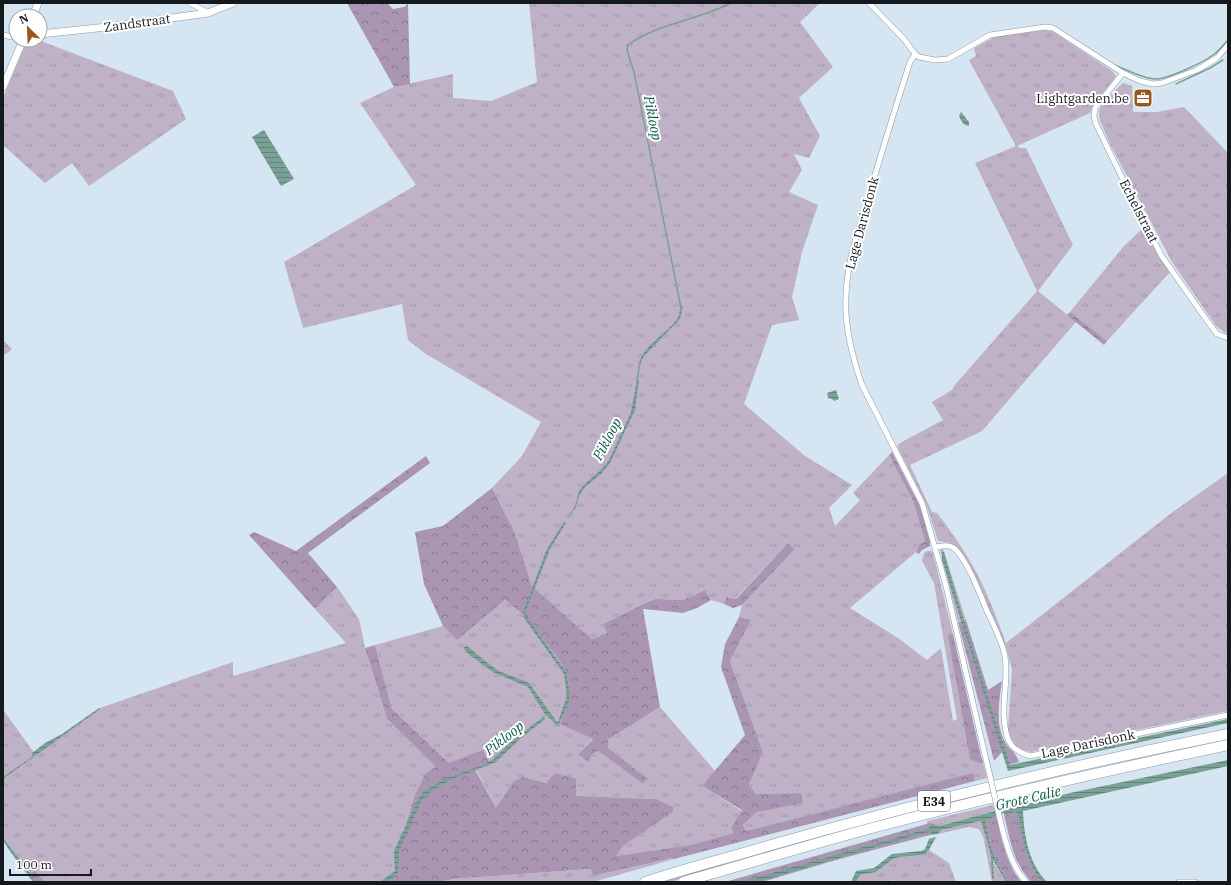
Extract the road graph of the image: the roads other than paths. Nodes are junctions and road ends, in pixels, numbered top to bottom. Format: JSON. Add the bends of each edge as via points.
{"nodes":[{"id":1,"x":190,"y":3,"type":"edge"},
{"id":2,"x":233,"y":3,"type":"edge"},
{"id":3,"x":869,"y":3,"type":"edge"},
{"id":4,"x":208,"y":13,"type":"junction"},
{"id":5,"x":48,"y":33,"type":"edge"},
{"id":6,"x":1228,"y":46,"type":"edge"},
{"id":7,"x":20,"y":48,"type":"edge"},
{"id":8,"x":915,"y":54,"type":"junction"},
{"id":9,"x":1123,"y":73,"type":"junction"},
{"id":10,"x":3,"y":86,"type":"edge"},
{"id":11,"x":1228,"y":338,"type":"edge"},
{"id":12,"x":936,"y":547,"type":"junction"},
{"id":13,"x":1228,"y":715,"type":"edge"},
{"id":14,"x":1228,"y":734,"type":"edge"},
{"id":15,"x":1228,"y":745,"type":"edge"},
{"id":16,"x":644,"y":882,"type":"edge"},
{"id":17,"x":683,"y":882,"type":"edge"},
{"id":18,"x":1026,"y":882,"type":"edge"},
{"id":19,"x":1179,"y":882,"type":"edge"},
{"id":20,"x":1195,"y":882,"type":"edge"}],
"edges":[{"from":1,"to":4,"type":"street"},
{"from":2,"to":4,"type":"street","name":"Zandstraat"},
{"from":3,"to":8,"type":"street"},
{"from":4,"to":5,"type":"street","name":"Zandstraat"},
{"from":6,"to":9,"type":"street","via":[[1218,58],[1162,83],[1153,84]]},
{"from":7,"to":10,"type":"street"},
{"from":8,"to":9,"type":"street","via":[[935,60],[948,59],[990,35],[1045,26],[1053,28]]},
{"from":8,"to":12,"type":"street","name":"Lage Darisdonk","via":[[903,83],[849,262],[846,306],[850,343],[862,385],[922,503]]},
{"from":9,"to":11,"type":"street","name":"Echelstraat","via":[[1095,108],[1096,124],[1161,255],[1217,334]]},
{"from":12,"to":13,"type":"street","name":"Lage Darisdonk","via":[[947,545],[961,556],[1001,642],[1006,670],[1006,732],[1017,752],[1030,756]]},
{"from":12,"to":18,"type":"street","name":"Lage Darisdonk","bridge":true,"via":[[1008,851]]},
{"from":14,"to":16,"type":"highway","number":"E34","via":[[982,789],[827,829]]},
{"from":15,"to":17,"type":"highway","number":"E34","via":[[1130,765],[871,828]]},
{"from":19,"to":20,"type":"street"}]}
